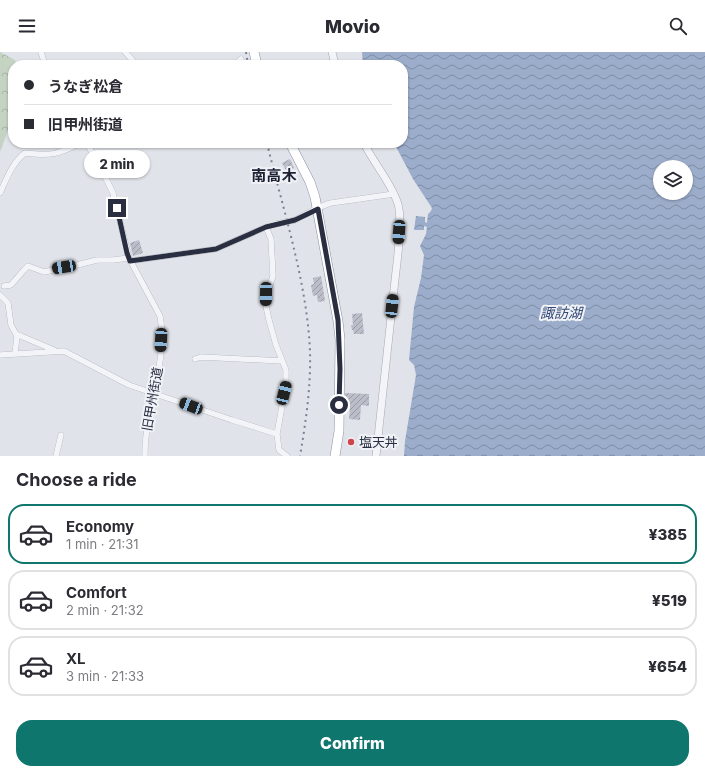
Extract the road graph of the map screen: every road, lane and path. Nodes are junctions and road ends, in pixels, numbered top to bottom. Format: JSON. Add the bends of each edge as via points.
{"nodes":[{"id":1,"x":125,"y":52,"type":"edge"},
{"id":2,"x":132,"y":60,"type":"edge"},
{"id":3,"x":69,"y":148,"type":"edge"},
{"id":4,"x":89,"y":148,"type":"edge"},
{"id":5,"x":293,"y":148,"type":"edge"},
{"id":6,"x":366,"y":148,"type":"edge"},
{"id":7,"x":0,"y":192,"type":"edge"},
{"id":8,"x":394,"y":194,"type":"junction"},
{"id":9,"x":318,"y":209,"type":"junction"},
{"id":10,"x":266,"y":227,"type":"junction"},
{"id":11,"x":130,"y":260,"type":"junction"},
{"id":12,"x":2,"y":284,"type":"edge"},
{"id":13,"x":0,"y":294,"type":"edge"},
{"id":14,"x":16,"y":334,"type":"junction"},
{"id":15,"x":56,"y":351,"type":"junction"},
{"id":16,"x":15,"y":354,"type":"junction"},
{"id":17,"x":0,"y":355,"type":"edge"},
{"id":18,"x":195,"y":359,"type":"dead end"},
{"id":19,"x":282,"y":361,"type":"junction"},
{"id":20,"x":153,"y":393,"type":"junction"},
{"id":21,"x":277,"y":434,"type":"junction"},
{"id":22,"x":61,"y":435,"type":"dead end"},
{"id":23,"x":56,"y":456,"type":"edge"},
{"id":24,"x":145,"y":456,"type":"edge"},
{"id":25,"x":287,"y":456,"type":"edge"},
{"id":26,"x":335,"y":456,"type":"edge"},
{"id":27,"x":376,"y":456,"type":"edge"}],
"edges":[{"from":1,"to":2,"type":"street"},
{"from":3,"to":7,"type":"street","via":[[56,154],[25,153],[17,159]]},
{"from":4,"to":11,"type":"street","name":"旧甲州街道","via":[[113,193]]},
{"from":5,"to":9,"type":"highway","via":[[310,182]]},
{"from":6,"to":8,"type":"street"},
{"from":8,"to":9,"type":"street","via":[[331,203]]},
{"from":8,"to":27,"type":"street","via":[[400,219]]},
{"from":9,"to":10,"type":"street","bridge":true,"via":[[295,220]]},
{"from":9,"to":26,"type":"highway","via":[[340,339],[339,431]]},
{"from":10,"to":11,"type":"street","via":[[216,249]]},
{"from":10,"to":19,"type":"street","via":[[271,239],[273,276],[266,294],[266,306]]},
{"from":11,"to":12,"type":"street","via":[[96,260],[44,272],[28,266],[11,285]]},
{"from":11,"to":20,"type":"street","name":"旧甲州街道","via":[[160,316],[158,367]]},
{"from":12,"to":13,"type":"street"},
{"from":13,"to":14,"type":"street","via":[[8,303],[11,325]]},
{"from":14,"to":15,"type":"street"},
{"from":14,"to":16,"type":"street"},
{"from":15,"to":16,"type":"street"},
{"from":15,"to":20,"type":"street","via":[[64,351],[129,385]]},
{"from":16,"to":17,"type":"street"},
{"from":18,"to":19,"type":"street","via":[[201,357]]},
{"from":19,"to":21,"type":"street","via":[[286,370],[286,384]]},
{"from":20,"to":21,"type":"street"},
{"from":20,"to":24,"type":"street","name":"旧甲州街道","via":[[146,431]]},
{"from":21,"to":25,"type":"street","via":[[279,450]]},
{"from":22,"to":23,"type":"street"}]}
